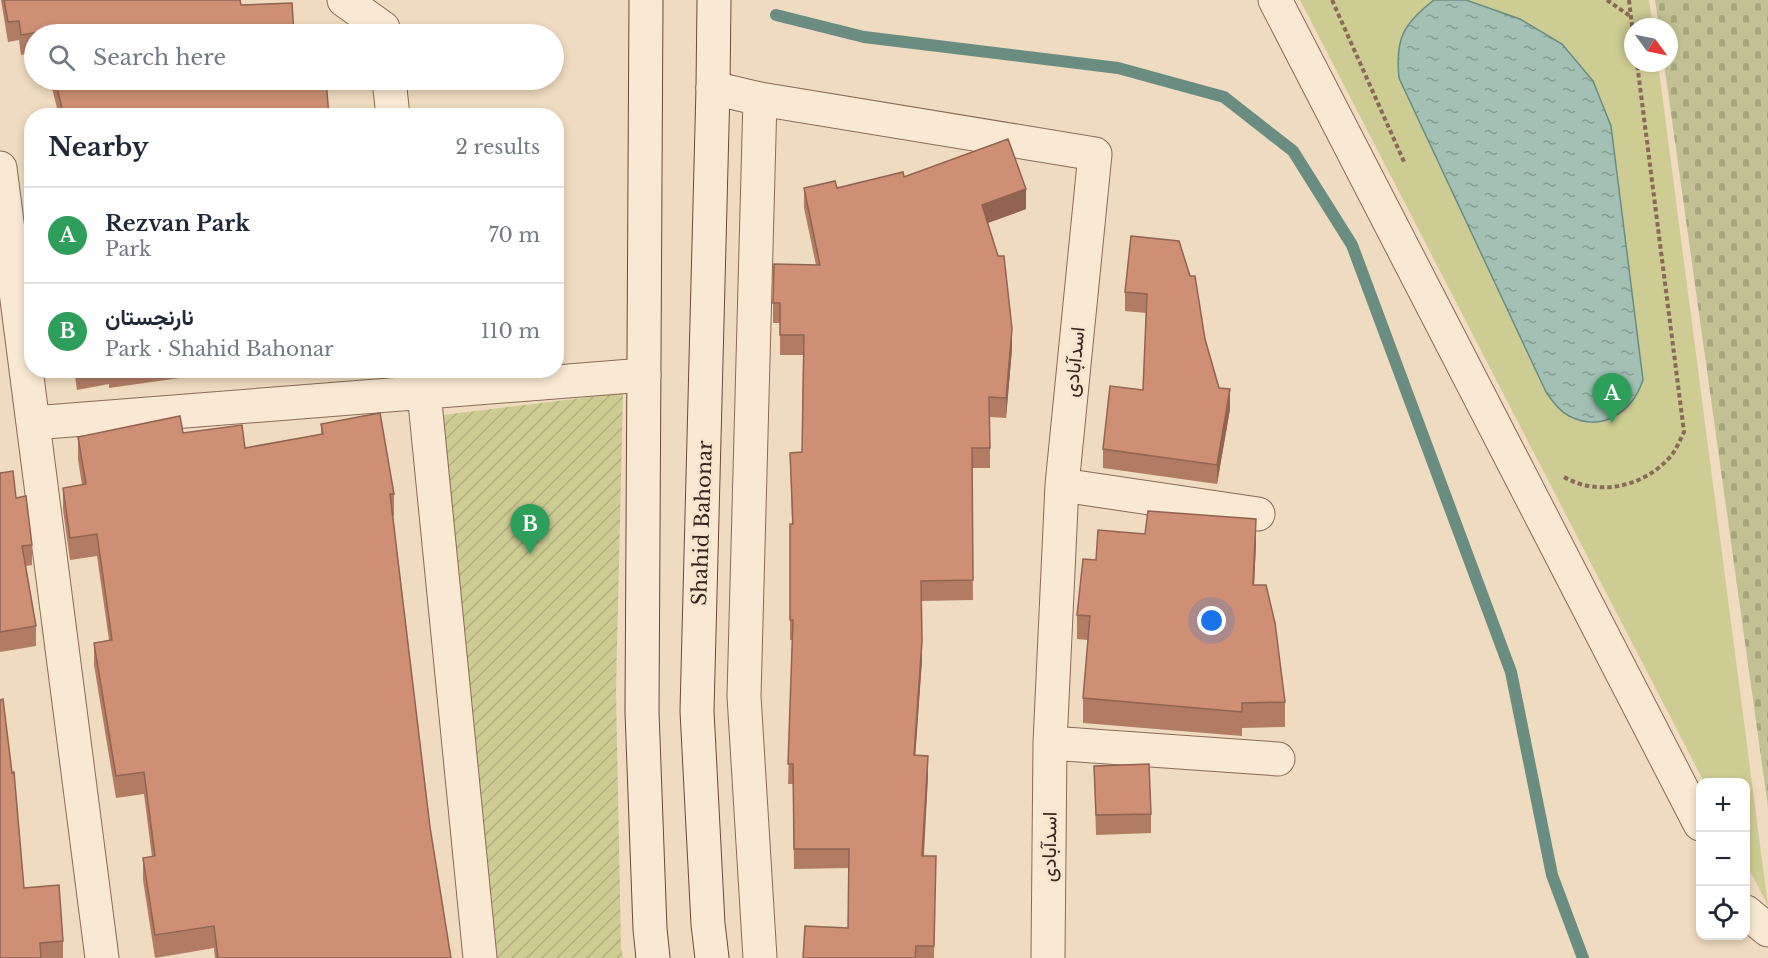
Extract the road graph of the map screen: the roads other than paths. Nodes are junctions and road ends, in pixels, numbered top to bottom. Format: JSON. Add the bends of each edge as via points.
{"nodes":[{"id":1,"x":344,"y":0,"type":"edge"},
{"id":2,"x":646,"y":0,"type":"edge"},
{"id":3,"x":714,"y":0,"type":"edge"},
{"id":4,"x":1275,"y":0,"type":"edge"},
{"id":5,"x":377,"y":24,"type":"edge"},
{"id":6,"x":713,"y":88,"type":"junction"},
{"id":7,"x":390,"y":90,"type":"edge"},
{"id":8,"x":760,"y":99,"type":"junction"},
{"id":9,"x":392,"y":108,"type":"edge"},
{"id":10,"x":0,"y":168,"type":"edge"},
{"id":11,"x":24,"y":353,"type":"edge"},
{"id":12,"x":644,"y":375,"type":"junction"},
{"id":13,"x":564,"y":377,"type":"edge"},
{"id":14,"x":27,"y":378,"type":"edge"},
{"id":15,"x":534,"y":378,"type":"edge"},
{"id":16,"x":423,"y":381,"type":"edge"},
{"id":17,"x":33,"y":423,"type":"junction"},
{"id":18,"x":1062,"y":485,"type":"junction"},
{"id":19,"x":1258,"y":513,"type":"dead end"},
{"id":20,"x":1050,"y":743,"type":"junction"},
{"id":21,"x":1278,"y":759,"type":"dead end"},
{"id":22,"x":1696,"y":814,"type":"edge"},
{"id":23,"x":1750,"y":915,"type":"edge"},
{"id":24,"x":1768,"y":930,"type":"edge"},
{"id":25,"x":102,"y":958,"type":"edge"},
{"id":26,"x":480,"y":958,"type":"edge"},
{"id":27,"x":653,"y":958,"type":"edge"},
{"id":28,"x":712,"y":958,"type":"edge"},
{"id":29,"x":760,"y":958,"type":"edge"},
{"id":30,"x":1048,"y":958,"type":"edge"}],
"edges":[{"from":1,"to":5,"type":"street"},
{"from":2,"to":12,"type":"street"},
{"from":3,"to":6,"type":"street","name":"Shahid Bahonar"},
{"from":4,"to":22,"type":"street"},
{"from":6,"to":8,"type":"street","name":"اسدآبادی"},
{"from":6,"to":28,"type":"street","name":"Shahid Bahonar","via":[[697,711]]},
{"from":7,"to":9,"type":"street"},
{"from":8,"to":18,"type":"street","name":"اسدآبادی","via":[[1095,154]]},
{"from":8,"to":29,"type":"street","via":[[744,696]]},
{"from":10,"to":11,"type":"street"},
{"from":12,"to":13,"type":"street"},
{"from":12,"to":27,"type":"street","via":[[642,712]]},
{"from":14,"to":17,"type":"street"},
{"from":15,"to":16,"type":"street"},
{"from":16,"to":17,"type":"street"},
{"from":16,"to":26,"type":"street"},
{"from":17,"to":25,"type":"street","via":[[24,472]]},
{"from":18,"to":19,"type":"street"},
{"from":18,"to":20,"type":"street","name":"اسدآبادی"},
{"from":20,"to":21,"type":"street"},
{"from":20,"to":30,"type":"street","name":"اسدآبادی"},
{"from":23,"to":24,"type":"street"}]}
